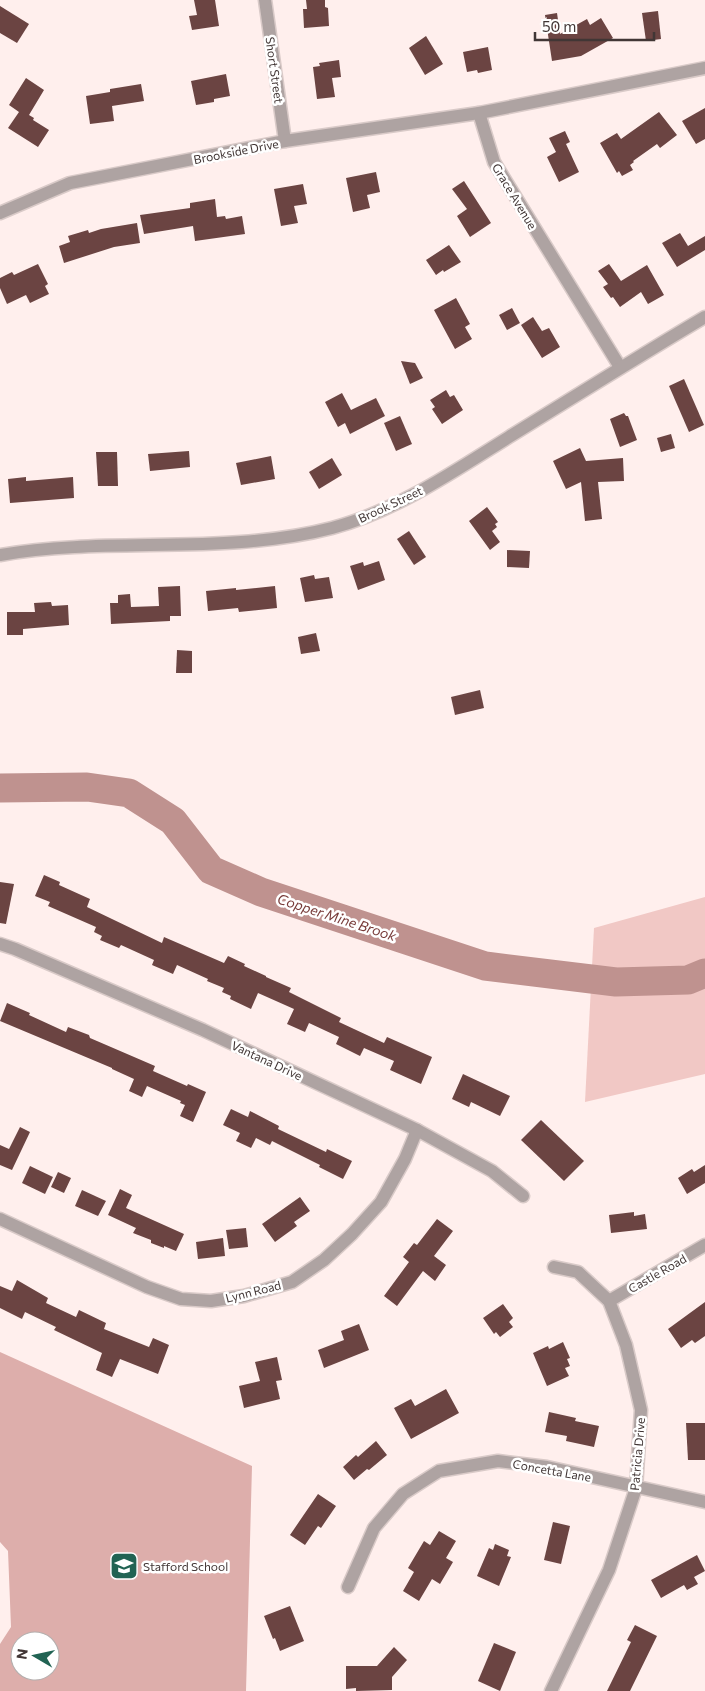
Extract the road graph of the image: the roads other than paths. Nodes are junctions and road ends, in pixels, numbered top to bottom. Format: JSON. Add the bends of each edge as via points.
{"nodes":[{"id":1,"x":265,"y":0,"type":"edge"},
{"id":2,"x":705,"y":68,"type":"edge"},
{"id":3,"x":479,"y":113,"type":"junction"},
{"id":4,"x":285,"y":141,"type":"junction"},
{"id":5,"x":0,"y":213,"type":"edge"},
{"id":6,"x":705,"y":317,"type":"edge"},
{"id":7,"x":620,"y":367,"type":"junction"},
{"id":8,"x":0,"y":555,"type":"edge"},
{"id":9,"x":0,"y":944,"type":"edge"},
{"id":10,"x":417,"y":1130,"type":"junction"},
{"id":11,"x":523,"y":1196,"type":"dead end"},
{"id":12,"x":0,"y":1219,"type":"edge"},
{"id":13,"x":705,"y":1244,"type":"edge"},
{"id":14,"x":554,"y":1267,"type":"dead end"},
{"id":15,"x":609,"y":1301,"type":"junction"},
{"id":16,"x":636,"y":1488,"type":"junction"},
{"id":17,"x":705,"y":1502,"type":"edge"},
{"id":18,"x":348,"y":1587,"type":"dead end"},
{"id":19,"x":551,"y":1691,"type":"edge"}],
"edges":[{"from":1,"to":4,"type":"street","name":"Short Street"},
{"from":2,"to":3,"type":"street"},
{"from":3,"to":4,"type":"street","name":"Brookside Drive"},
{"from":3,"to":7,"type":"street","name":"Grace Avenue","via":[[494,162]]},
{"from":4,"to":5,"type":"street","name":"Brookside Drive","via":[[70,183]]},
{"from":6,"to":7,"type":"street","name":"Brook Street"},
{"from":7,"to":8,"type":"street","name":"Brook Street","via":[[442,478],[366,517],[331,528],[248,541],[66,548]]},
{"from":9,"to":10,"type":"street","name":"Vantana Drive","via":[[203,1030]]},
{"from":10,"to":11,"type":"street","name":"Vantana Drive","via":[[492,1171]]},
{"from":10,"to":12,"type":"street","name":"Lynn Road","via":[[381,1202],[352,1234],[324,1260],[292,1282],[244,1296],[211,1300],[181,1298],[147,1287]]},
{"from":13,"to":15,"type":"street","name":"Castle Road"},
{"from":14,"to":15,"type":"street","name":"Patricia Drive","via":[[578,1272]]},
{"from":15,"to":16,"type":"street","name":"Patricia Drive","via":[[626,1345],[641,1410]]},
{"from":16,"to":17,"type":"street","name":"Concetta Lane"},
{"from":16,"to":18,"type":"street","name":"Concetta Lane","via":[[547,1467],[498,1461],[439,1471],[403,1494],[374,1528]]},
{"from":16,"to":19,"type":"street","name":"Patricia Drive","via":[[609,1570]]}]}
